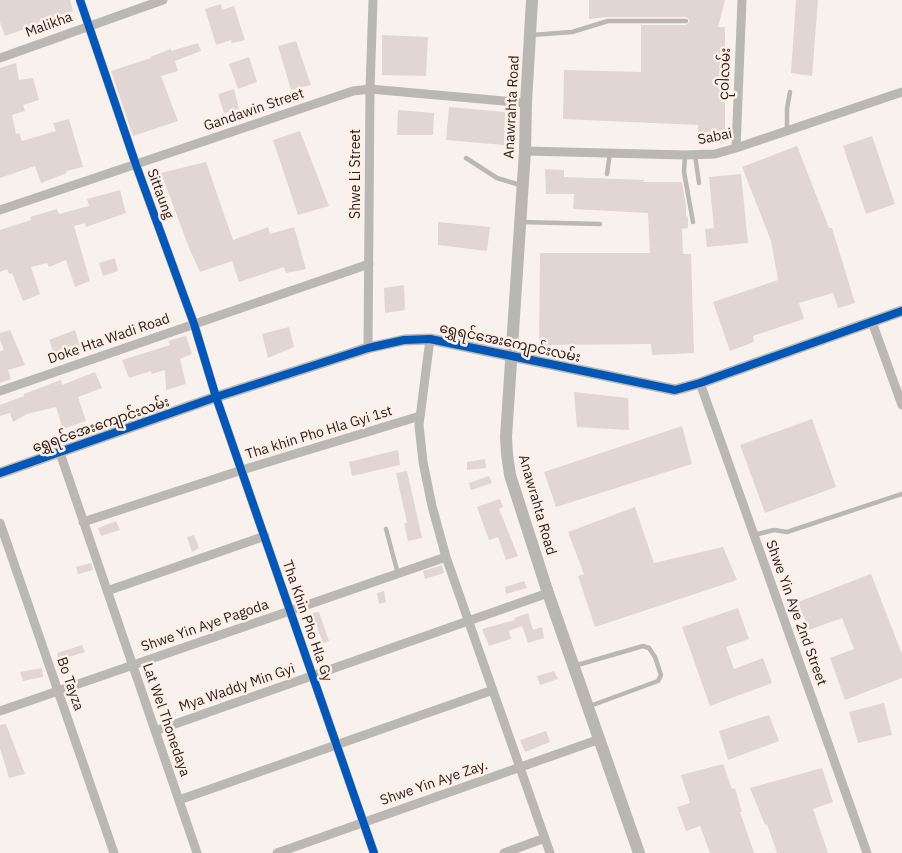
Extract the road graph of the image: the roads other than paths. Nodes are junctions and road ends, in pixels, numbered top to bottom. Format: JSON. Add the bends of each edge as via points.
{"nodes":[{"id":1,"x":80,"y":0,"type":"edge"},
{"id":2,"x":163,"y":0,"type":"edge"},
{"id":3,"x":373,"y":0,"type":"edge"},
{"id":4,"x":532,"y":0,"type":"edge"},
{"id":5,"x":742,"y":0,"type":"edge"},
{"id":6,"x":686,"y":21,"type":"dead end"},
{"id":7,"x":89,"y":25,"type":"junction"},
{"id":8,"x":530,"y":35,"type":"junction"},
{"id":9,"x":0,"y":58,"type":"edge"},
{"id":10,"x":370,"y":89,"type":"junction"},
{"id":11,"x":790,"y":92,"type":"dead end"},
{"id":12,"x":902,"y":92,"type":"edge"},
{"id":13,"x":526,"y":103,"type":"junction"},
{"id":14,"x":787,"y":130,"type":"junction"},
{"id":15,"x":736,"y":148,"type":"junction"},
{"id":16,"x":525,"y":151,"type":"junction"},
{"id":17,"x":610,"y":153,"type":"junction"},
{"id":18,"x":685,"y":155,"type":"junction"},
{"id":19,"x":695,"y":155,"type":"junction"},
{"id":20,"x":466,"y":158,"type":"dead end"},
{"id":21,"x":136,"y":165,"type":"junction"},
{"id":22,"x":607,"y":174,"type":"dead end"},
{"id":23,"x":699,"y":183,"type":"dead end"},
{"id":24,"x":523,"y":185,"type":"junction"},
{"id":25,"x":0,"y":210,"type":"edge"},
{"id":26,"x":520,"y":222,"type":"junction"},
{"id":27,"x":693,"y":222,"type":"dead end"},
{"id":28,"x":600,"y":224,"type":"dead end"},
{"id":29,"x":370,"y":264,"type":"junction"},
{"id":30,"x":902,"y":311,"type":"edge"},
{"id":31,"x":872,"y":322,"type":"junction"},
{"id":32,"x":194,"y":324,"type":"junction"},
{"id":33,"x":430,"y":339,"type":"junction"},
{"id":34,"x":368,"y":348,"type":"junction"},
{"id":35,"x":512,"y":357,"type":"junction"},
{"id":36,"x":700,"y":383,"type":"junction"},
{"id":37,"x":0,"y":391,"type":"edge"},
{"id":38,"x":216,"y":398,"type":"junction"},
{"id":39,"x":902,"y":405,"type":"edge"},
{"id":40,"x":420,"y":416,"type":"junction"},
{"id":41,"x":60,"y":453,"type":"junction"},
{"id":42,"x":242,"y":470,"type":"junction"},
{"id":43,"x":0,"y":473,"type":"edge"},
{"id":44,"x":902,"y":494,"type":"edge"},
{"id":45,"x":83,"y":522,"type":"junction"},
{"id":46,"x":0,"y":523,"type":"edge"},
{"id":47,"x":386,"y":529,"type":"dead end"},
{"id":48,"x":754,"y":535,"type":"junction"},
{"id":49,"x":265,"y":536,"type":"junction"},
{"id":50,"x":446,"y":557,"type":"junction"},
{"id":51,"x":398,"y":574,"type":"junction"},
{"id":52,"x":107,"y":590,"type":"junction"},
{"id":53,"x":548,"y":592,"type":"junction"},
{"id":54,"x":291,"y":611,"type":"junction"},
{"id":55,"x":469,"y":621,"type":"junction"},
{"id":56,"x":133,"y":665,"type":"junction"},
{"id":57,"x":573,"y":666,"type":"junction"},
{"id":58,"x":313,"y":676,"type":"junction"},
{"id":59,"x":493,"y":690,"type":"junction"},
{"id":60,"x":58,"y":691,"type":"junction"},
{"id":61,"x":589,"y":707,"type":"junction"},
{"id":62,"x":0,"y":711,"type":"edge"},
{"id":63,"x":155,"y":731,"type":"junction"},
{"id":64,"x":600,"y":739,"type":"junction"},
{"id":65,"x":337,"y":745,"type":"junction"},
{"id":66,"x":520,"y":768,"type":"junction"},
{"id":67,"x":179,"y":800,"type":"junction"},
{"id":68,"x":364,"y":823,"type":"junction"},
{"id":69,"x":545,"y":838,"type":"junction"},
{"id":70,"x":114,"y":853,"type":"edge"},
{"id":71,"x":197,"y":853,"type":"edge"},
{"id":72,"x":277,"y":853,"type":"edge"},
{"id":73,"x":374,"y":853,"type":"edge"},
{"id":74,"x":504,"y":853,"type":"edge"},
{"id":75,"x":550,"y":853,"type":"edge"},
{"id":76,"x":639,"y":853,"type":"edge"},
{"id":77,"x":867,"y":853,"type":"edge"}],
"edges":[{"from":1,"to":7,"type":"street","name":"Sittaung"},
{"from":2,"to":7,"type":"street","name":"Malikha"},
{"from":3,"to":10,"type":"street","name":"Shwe Li Street"},
{"from":4,"to":8,"type":"main road","name":"Anawrahta Road"},
{"from":5,"to":15,"type":"street","name":"ငုဝါလမ်း"},
{"from":6,"to":8,"type":"lane","via":[[608,21],[572,32]]},
{"from":7,"to":9,"type":"street","name":"Malikha"},
{"from":7,"to":21,"type":"street","name":"Sittaung"},
{"from":8,"to":13,"type":"main road","name":"Anawrahta Road"},
{"from":10,"to":13,"type":"street","name":"Gandawin Street"},
{"from":10,"to":21,"type":"street","name":"Gandawin Street","via":[[353,91]]},
{"from":10,"to":29,"type":"street","name":"Shwe Li Street"},
{"from":11,"to":14,"type":"lane"},
{"from":12,"to":14,"type":"street","name":"Sabai"},
{"from":13,"to":16,"type":"main road","name":"Anawrahta Road"},
{"from":14,"to":15,"type":"street","name":"Sabai"},
{"from":15,"to":19,"type":"street","name":"Sabai"},
{"from":16,"to":17,"type":"street","name":"Sabai"},
{"from":16,"to":24,"type":"main road","name":"Anawrahta Road"},
{"from":17,"to":18,"type":"street","name":"Sabai"},
{"from":17,"to":22,"type":"lane"},
{"from":18,"to":19,"type":"street","name":"Sabai"},
{"from":18,"to":27,"type":"lane","via":[[684,172]]},
{"from":19,"to":23,"type":"lane"},
{"from":20,"to":24,"type":"lane","via":[[497,178]]},
{"from":21,"to":25,"type":"street","name":"Gandawin Street"},
{"from":21,"to":32,"type":"street","name":"Sittaung"},
{"from":24,"to":26,"type":"main road","name":"Anawrahta Road"},
{"from":26,"to":28,"type":"lane"},
{"from":26,"to":35,"type":"main road","name":"Anawrahta Road"},
{"from":29,"to":32,"type":"street","name":"Doke Hta Wadi Road"},
{"from":29,"to":34,"type":"street","name":"Shwe Li Street"},
{"from":30,"to":31,"type":"street","name":"ရွှေရင်အေးကျောင်းလမ်း"},
{"from":31,"to":36,"type":"street","name":"ရွှေရင်အေးကျောင်းလမ်း"},
{"from":31,"to":39,"type":"street"},
{"from":32,"to":37,"type":"street","name":"Doke Hta Wadi Road"},
{"from":32,"to":38,"type":"street","name":"Sittaung"},
{"from":33,"to":34,"type":"street","name":"ရွှေရင်အေးကျောင်းလမ်း","via":[[404,340]]},
{"from":33,"to":35,"type":"street","name":"ရွှေရင်အေးကျောင်းလမ်း"},
{"from":33,"to":40,"type":"street"},
{"from":34,"to":38,"type":"street","name":"ရွှေရင်အေးကျောင်းလမ်း"},
{"from":35,"to":36,"type":"street","name":"ရွှေရင်အေးကျောင်းလမ်း","via":[[674,390]]},
{"from":35,"to":53,"type":"main road","name":"Anawrahta Road","via":[[506,437],[510,476]]},
{"from":36,"to":48,"type":"street","name":"Shwe Yin Aye 2nd Street"},
{"from":38,"to":41,"type":"street","name":"ရွှေရင်အေးကျောင်းလမ်း"},
{"from":38,"to":42,"type":"street","name":"Tha Khin Pho Hla Gy"},
{"from":40,"to":42,"type":"street","name":"Tha khin Pho Hla Gyi 1st"},
{"from":40,"to":50,"type":"street","via":[[423,462]]},
{"from":41,"to":43,"type":"street","name":"ရွှေရင်အေးကျောင်းလမ်း"},
{"from":41,"to":45,"type":"street","name":"Lat Wel Thonedaya"},
{"from":42,"to":45,"type":"street","name":"Tha khin Pho Hla Gyi 1st"},
{"from":42,"to":49,"type":"street","name":"Tha Khin Pho Hla Gy"},
{"from":44,"to":48,"type":"lane","via":[[787,532],[774,530]]},
{"from":45,"to":52,"type":"street","name":"Lat Wel Thonedaya"},
{"from":46,"to":60,"type":"street","name":"Bo Tayza"},
{"from":47,"to":51,"type":"lane"},
{"from":48,"to":77,"type":"street","name":"Shwe Yin Aye 2nd Street"},
{"from":49,"to":52,"type":"street"},
{"from":49,"to":54,"type":"street","name":"Tha Khin Pho Hla Gy"},
{"from":50,"to":51,"type":"street","name":"Shwe Yin Aye Pagoda"},
{"from":50,"to":55,"type":"street"},
{"from":51,"to":54,"type":"street","name":"Shwe Yin Aye Pagoda"},
{"from":52,"to":56,"type":"street","name":"Lat Wel Thonedaya"},
{"from":53,"to":55,"type":"street","name":"Mya Waddy Min Gyi"},
{"from":53,"to":57,"type":"main road","name":"Anawrahta Road"},
{"from":54,"to":56,"type":"street","name":"Shwe Yin Aye Pagoda"},
{"from":54,"to":58,"type":"street","name":"Tha Khin Pho Hla Gy"},
{"from":55,"to":58,"type":"street","name":"Mya Waddy Min Gyi"},
{"from":55,"to":59,"type":"street"},
{"from":56,"to":60,"type":"street","name":"Shwe Yin Aye Pagoda"},
{"from":56,"to":63,"type":"street","name":"Lat Wel Thonedaya"},
{"from":57,"to":61,"type":"main road","name":"Anawrahta Road"},
{"from":57,"to":61,"type":"lane","via":[[644,646],[649,648],[660,670],[658,681]]},
{"from":58,"to":63,"type":"street","name":"Mya Waddy Min Gyi"},
{"from":58,"to":65,"type":"street","name":"Tha Khin Pho Hla Gy"},
{"from":59,"to":65,"type":"street"},
{"from":59,"to":66,"type":"street"},
{"from":60,"to":62,"type":"street","name":"Shwe Yin Aye Pagoda"},
{"from":60,"to":70,"type":"street","name":"Bo Tayza"},
{"from":61,"to":64,"type":"main road","name":"Anawrahta Road"},
{"from":63,"to":67,"type":"street","name":"Lat Wel Thonedaya"},
{"from":64,"to":66,"type":"street","name":"Shwe Yin Aye Zay."},
{"from":64,"to":76,"type":"main road","name":"Anawrahta Road"},
{"from":65,"to":67,"type":"street"},
{"from":65,"to":68,"type":"street","name":"Tha Khin Pho Hla Gy"},
{"from":66,"to":68,"type":"street","name":"Shwe Yin Aye Zay."},
{"from":66,"to":69,"type":"street"},
{"from":67,"to":71,"type":"street","name":"Lat Wel Thonedaya"},
{"from":68,"to":72,"type":"street","name":"Shwe Yin Aye Zay."},
{"from":68,"to":73,"type":"street","name":"Tha Khin Pho Hla Gy"},
{"from":69,"to":74,"type":"street"},
{"from":69,"to":75,"type":"street"}]}
